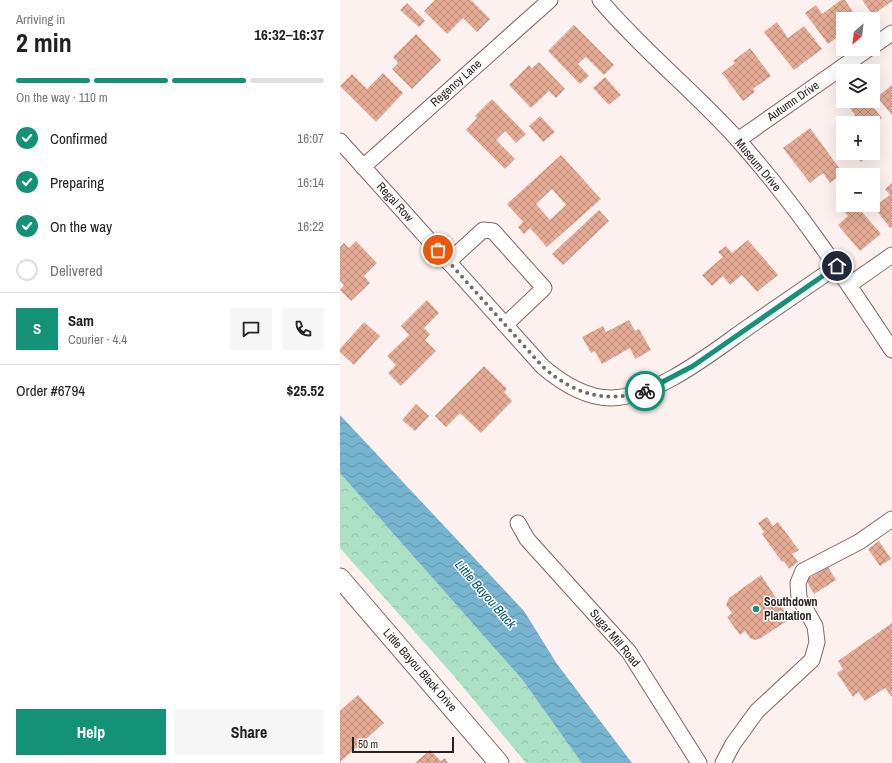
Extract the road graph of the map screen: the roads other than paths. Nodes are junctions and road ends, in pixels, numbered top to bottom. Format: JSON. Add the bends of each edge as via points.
{"nodes":[{"id":1,"x":550,"y":0,"type":"edge"},
{"id":2,"x":600,"y":0,"type":"edge"},
{"id":3,"x":892,"y":33,"type":"edge"},
{"id":4,"x":880,"y":41,"type":"edge"},
{"id":5,"x":858,"y":56,"type":"edge"},
{"id":6,"x":738,"y":140,"type":"junction"},
{"id":7,"x":340,"y":141,"type":"edge"},
{"id":8,"x":363,"y":167,"type":"junction"},
{"id":9,"x":892,"y":255,"type":"edge"},
{"id":10,"x":448,"y":262,"type":"junction"},
{"id":11,"x":837,"y":266,"type":"junction"},
{"id":12,"x":849,"y":285,"type":"junction"},
{"id":13,"x":505,"y":325,"type":"junction"},
{"id":14,"x":892,"y":350,"type":"edge"},
{"id":15,"x":892,"y":519,"type":"edge"},
{"id":16,"x":518,"y":523,"type":"dead end"},
{"id":17,"x":340,"y":578,"type":"edge"},
{"id":18,"x":499,"y":763,"type":"edge"},
{"id":19,"x":700,"y":763,"type":"edge"},
{"id":20,"x":723,"y":763,"type":"edge"}],
"edges":[{"from":1,"to":8,"type":"street","name":"Regency Lane"},
{"from":2,"to":6,"type":"street","name":"Museum Drive","via":[[621,25]]},
{"from":3,"to":4,"type":"street"},
{"from":5,"to":6,"type":"street","name":"Autumn Drive"},
{"from":6,"to":11,"type":"street","name":"Museum Drive"},
{"from":7,"to":8,"type":"street","name":"Regal Row"},
{"from":8,"to":10,"type":"street","name":"Regal Row"},
{"from":9,"to":12,"type":"street"},
{"from":10,"to":13,"type":"street","name":"Regal Row"},
{"from":10,"to":13,"type":"street","via":[[483,230],[493,231],[544,288]]},
{"from":11,"to":12,"type":"street","name":"Museum Drive"},
{"from":11,"to":13,"type":"street","name":"Regal Row","via":[[693,366],[634,395],[610,398],[582,392],[559,381]]},
{"from":12,"to":14,"type":"street","name":"Museum Drive"},
{"from":15,"to":20,"type":"street","via":[[859,542],[804,571],[798,583],[798,598],[815,626],[817,642],[812,660],[757,712],[733,744]]},
{"from":16,"to":19,"type":"street","name":"Sugar Mill Road","via":[[526,539],[629,652]]},
{"from":17,"to":18,"type":"main road","name":"Little Bayou Black Drive"}]}
